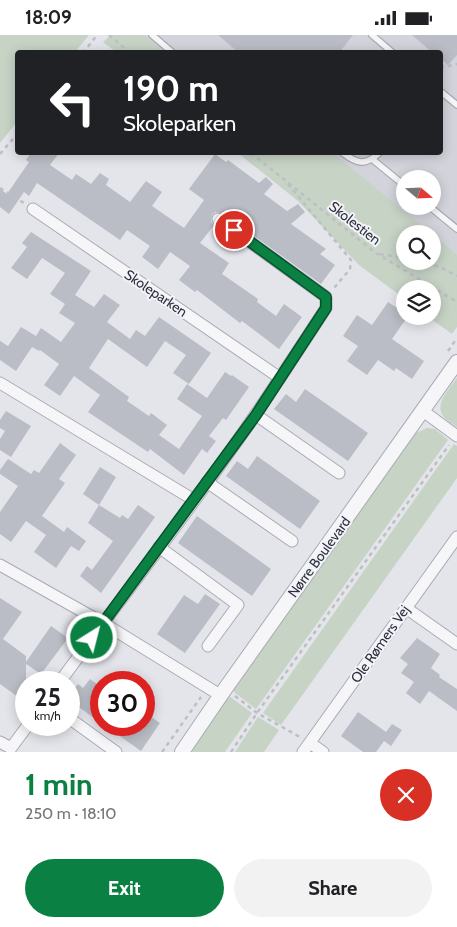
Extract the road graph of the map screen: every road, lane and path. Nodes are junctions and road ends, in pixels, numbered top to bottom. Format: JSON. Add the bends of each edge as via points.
{"nodes":[{"id":1,"x":97,"y":35,"type":"edge"},
{"id":2,"x":109,"y":35,"type":"edge"},
{"id":3,"x":152,"y":35,"type":"edge"},
{"id":4,"x":372,"y":35,"type":"edge"},
{"id":5,"x":85,"y":50,"type":"edge"},
{"id":6,"x":126,"y":50,"type":"edge"},
{"id":7,"x":170,"y":50,"type":"edge"},
{"id":8,"x":390,"y":50,"type":"edge"},
{"id":9,"x":457,"y":63,"type":"edge"},
{"id":10,"x":443,"y":67,"type":"edge"},
{"id":11,"x":443,"y":93,"type":"edge"},
{"id":12,"x":457,"y":105,"type":"edge"},
{"id":13,"x":15,"y":137,"type":"edge"},
{"id":14,"x":0,"y":155,"type":"edge"},
{"id":15,"x":254,"y":155,"type":"edge"},
{"id":16,"x":346,"y":155,"type":"edge"},
{"id":17,"x":377,"y":155,"type":"edge"},
{"id":18,"x":372,"y":159,"type":"junction"},
{"id":19,"x":284,"y":179,"type":"junction"},
{"id":20,"x":396,"y":179,"type":"edge"},
{"id":21,"x":0,"y":188,"type":"edge"},
{"id":22,"x":33,"y":209,"type":"joint"},
{"id":23,"x":440,"y":215,"type":"edge"},
{"id":24,"x":218,"y":219,"type":"dead end"},
{"id":25,"x":457,"y":229,"type":"edge"},
{"id":26,"x":376,"y":253,"type":"junction"},
{"id":27,"x":396,"y":256,"type":"edge"},
{"id":28,"x":441,"y":268,"type":"edge"},
{"id":29,"x":457,"y":276,"type":"edge"},
{"id":30,"x":326,"y":297,"type":"junction"},
{"id":31,"x":457,"y":302,"type":"edge"},
{"id":32,"x":457,"y":362,"type":"edge"},
{"id":33,"x":280,"y":378,"type":"junction"},
{"id":34,"x":0,"y":383,"type":"edge"},
{"id":35,"x":423,"y":411,"type":"junction"},
{"id":36,"x":256,"y":415,"type":"junction"},
{"id":37,"x":457,"y":435,"type":"edge"},
{"id":38,"x":339,"y":473,"type":"dead end"},
{"id":39,"x":207,"y":482,"type":"junction"},
{"id":40,"x":194,"y":500,"type":"junction"},
{"id":41,"x":457,"y":537,"type":"edge"},
{"id":42,"x":292,"y":541,"type":"dead end"},
{"id":43,"x":159,"y":547,"type":"junction"},
{"id":44,"x":0,"y":565,"type":"edge"},
{"id":45,"x":406,"y":608,"type":"junction"},
{"id":46,"x":103,"y":623,"type":"junction"},
{"id":47,"x":457,"y":644,"type":"edge"},
{"id":48,"x":208,"y":646,"type":"dead end"},
{"id":49,"x":68,"y":671,"type":"edge"},
{"id":50,"x":222,"y":692,"type":"junction"},
{"id":51,"x":257,"y":713,"type":"junction"},
{"id":52,"x":80,"y":726,"type":"edge"},
{"id":53,"x":20,"y":736,"type":"edge"},
{"id":54,"x":0,"y":742,"type":"edge"},
{"id":55,"x":307,"y":747,"type":"edge"},
{"id":56,"x":116,"y":752,"type":"edge"},
{"id":57,"x":182,"y":752,"type":"edge"},
{"id":58,"x":231,"y":752,"type":"edge"},
{"id":59,"x":323,"y":752,"type":"edge"}],
"edges":[{"from":1,"to":5,"type":"path"},
{"from":2,"to":6,"type":"path"},
{"from":3,"to":7,"type":"lane"},
{"from":4,"to":8,"type":"lane"},
{"from":9,"to":10,"type":"path"},
{"from":11,"to":12,"type":"lane"},
{"from":13,"to":14,"type":"path"},
{"from":15,"to":19,"type":"path","name":"Skolestien"},
{"from":16,"to":18,"type":"lane","via":[[355,161]]},
{"from":17,"to":18,"type":"lane"},
{"from":18,"to":20,"type":"lane"},
{"from":19,"to":26,"type":"path","name":"Skolestien"},
{"from":19,"to":30,"type":"path","name":"Skolestien","via":[[351,260],[350,269]]},
{"from":21,"to":22,"type":"path"},
{"from":22,"to":33,"type":"street","name":"Skoleparken"},
{"from":23,"to":25,"type":"lane"},
{"from":24,"to":30,"type":"street"},
{"from":26,"to":27,"type":"path"},
{"from":26,"to":31,"type":"path","name":"Skolestien"},
{"from":28,"to":29,"type":"path"},
{"from":30,"to":33,"type":"street","via":[[326,308]]},
{"from":32,"to":35,"type":"street","name":"Nørre Boulevard"},
{"from":33,"to":36,"type":"street"},
{"from":34,"to":40,"type":"street"},
{"from":35,"to":37,"type":"street"},
{"from":35,"to":50,"type":"street","name":"Nørre Boulevard"},
{"from":36,"to":38,"type":"street"},
{"from":36,"to":39,"type":"street"},
{"from":37,"to":51,"type":"path"},
{"from":39,"to":40,"type":"street"},
{"from":39,"to":42,"type":"street"},
{"from":40,"to":43,"type":"street"},
{"from":41,"to":45,"type":"street","name":"Ole Rømers Vej"},
{"from":43,"to":46,"type":"street"},
{"from":43,"to":48,"type":"street","via":[[238,605]]},
{"from":44,"to":46,"type":"street"},
{"from":45,"to":47,"type":"street"},
{"from":45,"to":55,"type":"street","name":"Ole Rømers Vej"},
{"from":46,"to":49,"type":"street"},
{"from":46,"to":50,"type":"street"},
{"from":50,"to":51,"type":"path"},
{"from":50,"to":57,"type":"street","name":"Nørre Boulevard"},
{"from":51,"to":55,"type":"path"},
{"from":51,"to":58,"type":"path"},
{"from":52,"to":56,"type":"street"},
{"from":53,"to":54,"type":"street","via":[[11,748]]},
{"from":55,"to":59,"type":"street"}]}
